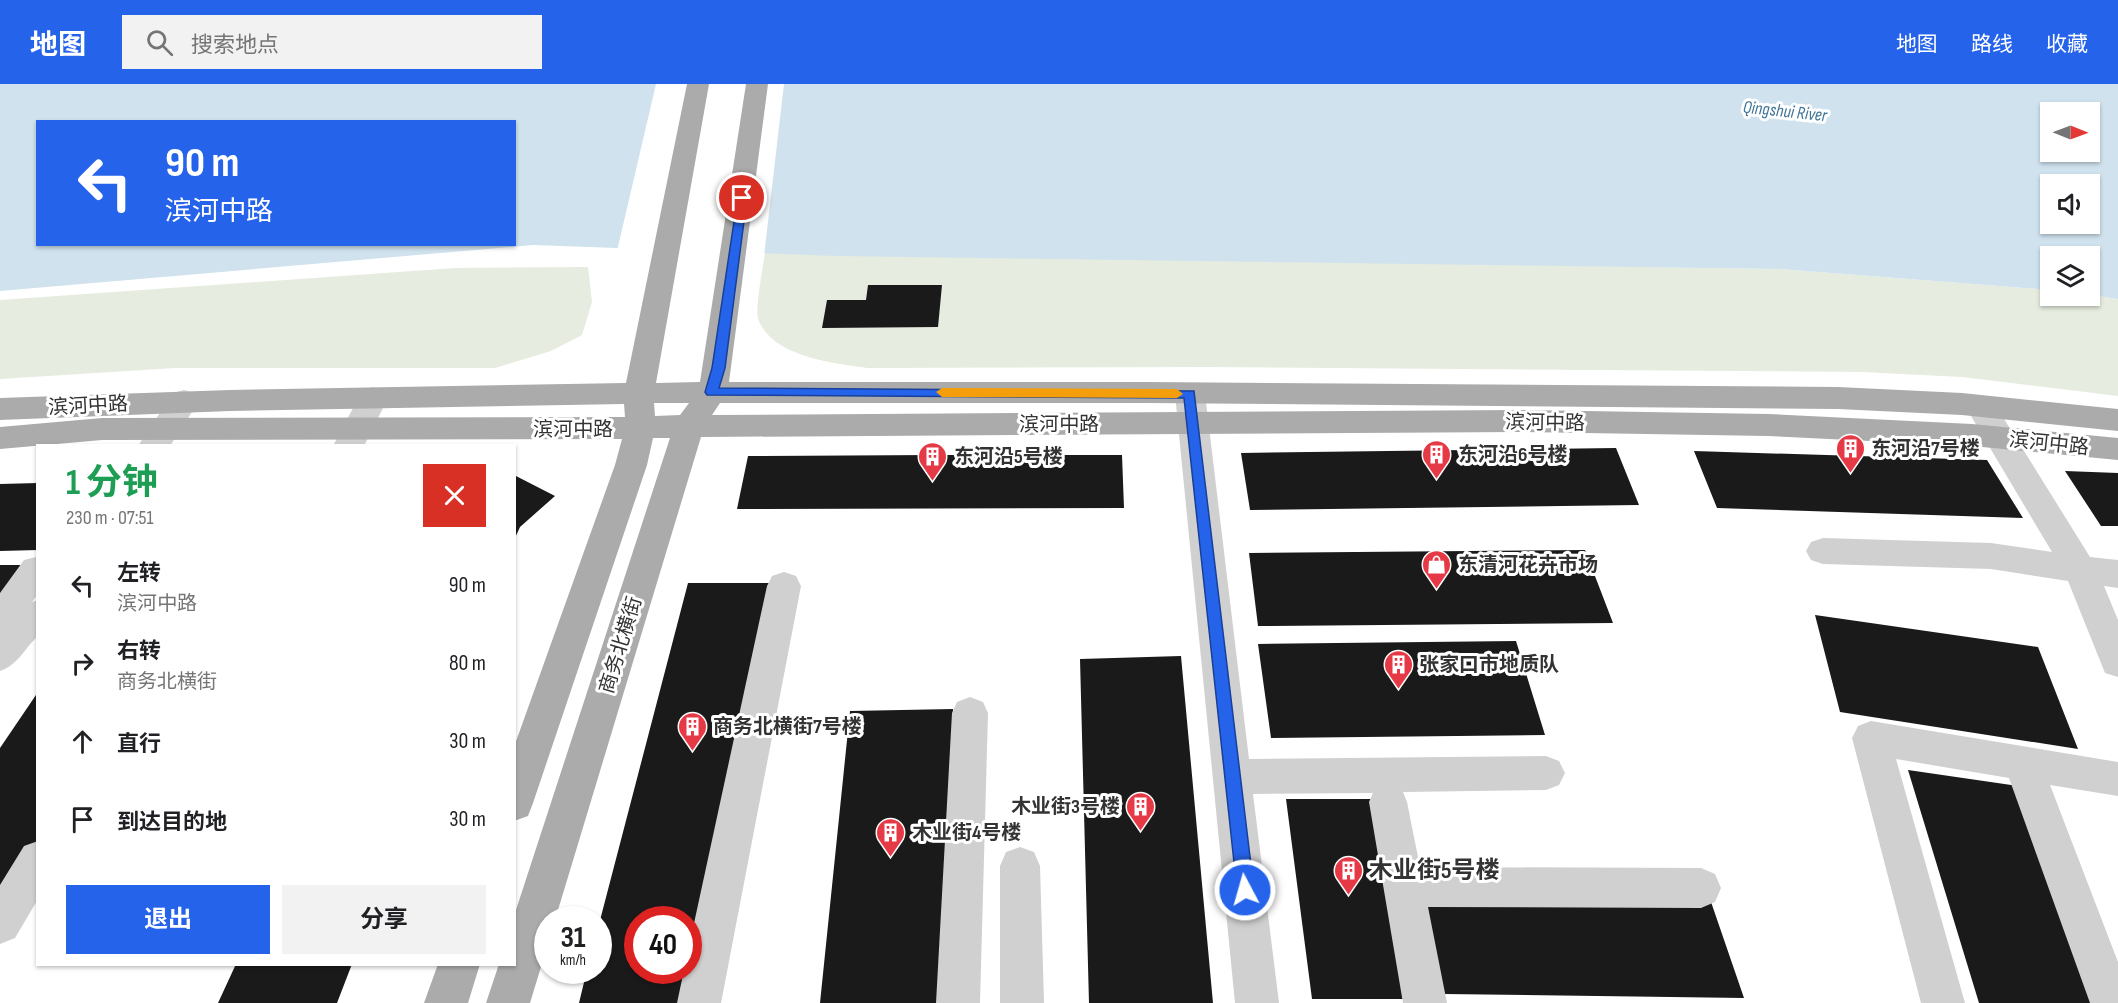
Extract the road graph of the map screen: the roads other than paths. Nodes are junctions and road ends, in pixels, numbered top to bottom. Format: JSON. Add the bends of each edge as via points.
{"nodes":[{"id":1,"x":698,"y":84,"type":"edge"},
{"id":2,"x":757,"y":84,"type":"edge"},
{"id":3,"x":712,"y":392,"type":"junction"},
{"id":4,"x":639,"y":393,"type":"junction"},
{"id":5,"x":373,"y":398,"type":"junction"},
{"id":6,"x":184,"y":401,"type":"junction"},
{"id":7,"x":1980,"y":406,"type":"junction"},
{"id":8,"x":1192,"y":408,"type":"junction"},
{"id":9,"x":0,"y":409,"type":"edge"},
{"id":10,"x":2118,"y":420,"type":"edge"},
{"id":11,"x":689,"y":426,"type":"junction"},
{"id":12,"x":640,"y":429,"type":"junction"},
{"id":13,"x":158,"y":437,"type":"edge"},
{"id":14,"x":352,"y":437,"type":"edge"},
{"id":15,"x":0,"y":438,"type":"edge"},
{"id":16,"x":1998,"y":438,"type":"junction"},
{"id":17,"x":2118,"y":450,"type":"edge"},
{"id":18,"x":1823,"y":551,"type":"dead end"},
{"id":19,"x":2080,"y":569,"type":"junction"},
{"id":20,"x":36,"y":570,"type":"dead end"},
{"id":21,"x":2118,"y":574,"type":"edge"},
{"id":22,"x":784,"y":586,"type":"dead end"},
{"id":23,"x":26,"y":620,"type":"edge"},
{"id":24,"x":0,"y":656,"type":"edge"},
{"id":25,"x":2118,"y":662,"type":"edge"},
{"id":26,"x":970,"y":713,"type":"dead end"},
{"id":27,"x":2023,"y":763,"type":"junction"},
{"id":28,"x":1546,"y":773,"type":"dead end"},
{"id":29,"x":1233,"y":777,"type":"junction"},
{"id":30,"x":2118,"y":779,"type":"edge"},
{"id":31,"x":516,"y":797,"type":"edge"},
{"id":32,"x":1388,"y":802,"type":"dead end"},
{"id":33,"x":36,"y":863,"type":"edge"},
{"id":34,"x":1020,"y":866,"type":"dead end"},
{"id":35,"x":1404,"y":887,"type":"junction"},
{"id":36,"x":1701,"y":888,"type":"dead end"},
{"id":37,"x":0,"y":923,"type":"edge"},
{"id":38,"x":458,"y":966,"type":"edge"},
{"id":39,"x":446,"y":1003,"type":"edge"},
{"id":40,"x":508,"y":1003,"type":"edge"},
{"id":41,"x":699,"y":1003,"type":"edge"},
{"id":42,"x":958,"y":1003,"type":"edge"},
{"id":43,"x":1022,"y":1003,"type":"edge"},
{"id":44,"x":1257,"y":1003,"type":"edge"},
{"id":45,"x":1425,"y":1003,"type":"edge"},
{"id":46,"x":1943,"y":1003,"type":"edge"},
{"id":47,"x":2112,"y":1003,"type":"edge"}],
"edges":[{"from":1,"to":4,"type":"main road"},
{"from":2,"to":3,"type":"main road","name":"商务北横街"},
{"from":3,"to":4,"type":"main road","name":"滨河中路"},
{"from":3,"to":8,"type":"main road","name":"滨河中路"},
{"from":3,"to":11,"type":"main road","name":"商务北横街"},
{"from":4,"to":5,"type":"main road","name":"滨河中路"},
{"from":4,"to":12,"type":"main road"},
{"from":5,"to":6,"type":"main road","name":"滨河中路"},
{"from":5,"to":14,"type":"street"},
{"from":6,"to":9,"type":"main road","name":"滨河中路"},
{"from":6,"to":13,"type":"street"},
{"from":7,"to":8,"type":"main road","name":"滨河中路","via":[[1838,398]]},
{"from":7,"to":10,"type":"main road","name":"滨河中路"},
{"from":7,"to":16,"type":"street"},
{"from":8,"to":11,"type":"main road","name":"滨河中路"},
{"from":8,"to":16,"type":"main road","name":"滨河中路","via":[[1519,421],[1756,425]]},
{"from":8,"to":29,"type":"street"},
{"from":11,"to":12,"type":"main road","name":"滨河中路"},
{"from":11,"to":40,"type":"main road","name":"商务北横街"},
{"from":12,"to":14,"type":"main road","name":"滨河中路"},
{"from":12,"to":31,"type":"main road"},
{"from":13,"to":14,"type":"main road","name":"滨河中路"},
{"from":13,"to":15,"type":"main road","name":"滨河中路","via":[[102,429]]},
{"from":16,"to":17,"type":"main road","name":"滨河中路"},
{"from":16,"to":19,"type":"street"},
{"from":18,"to":19,"type":"street","via":[[1991,556]]},
{"from":19,"to":21,"type":"street"},
{"from":19,"to":25,"type":"street"},
{"from":20,"to":23,"type":"street"},
{"from":22,"to":41,"type":"street"},
{"from":23,"to":24,"type":"street"},
{"from":26,"to":42,"type":"street"},
{"from":27,"to":30,"type":"street"},
{"from":27,"to":46,"type":"street","via":[[1871,738]]},
{"from":27,"to":47,"type":"street"},
{"from":28,"to":29,"type":"street"},
{"from":29,"to":44,"type":"street"},
{"from":32,"to":35,"type":"street"},
{"from":33,"to":37,"type":"street"},
{"from":34,"to":43,"type":"street"},
{"from":35,"to":36,"type":"street"},
{"from":35,"to":45,"type":"street"},
{"from":38,"to":39,"type":"main road"}]}
